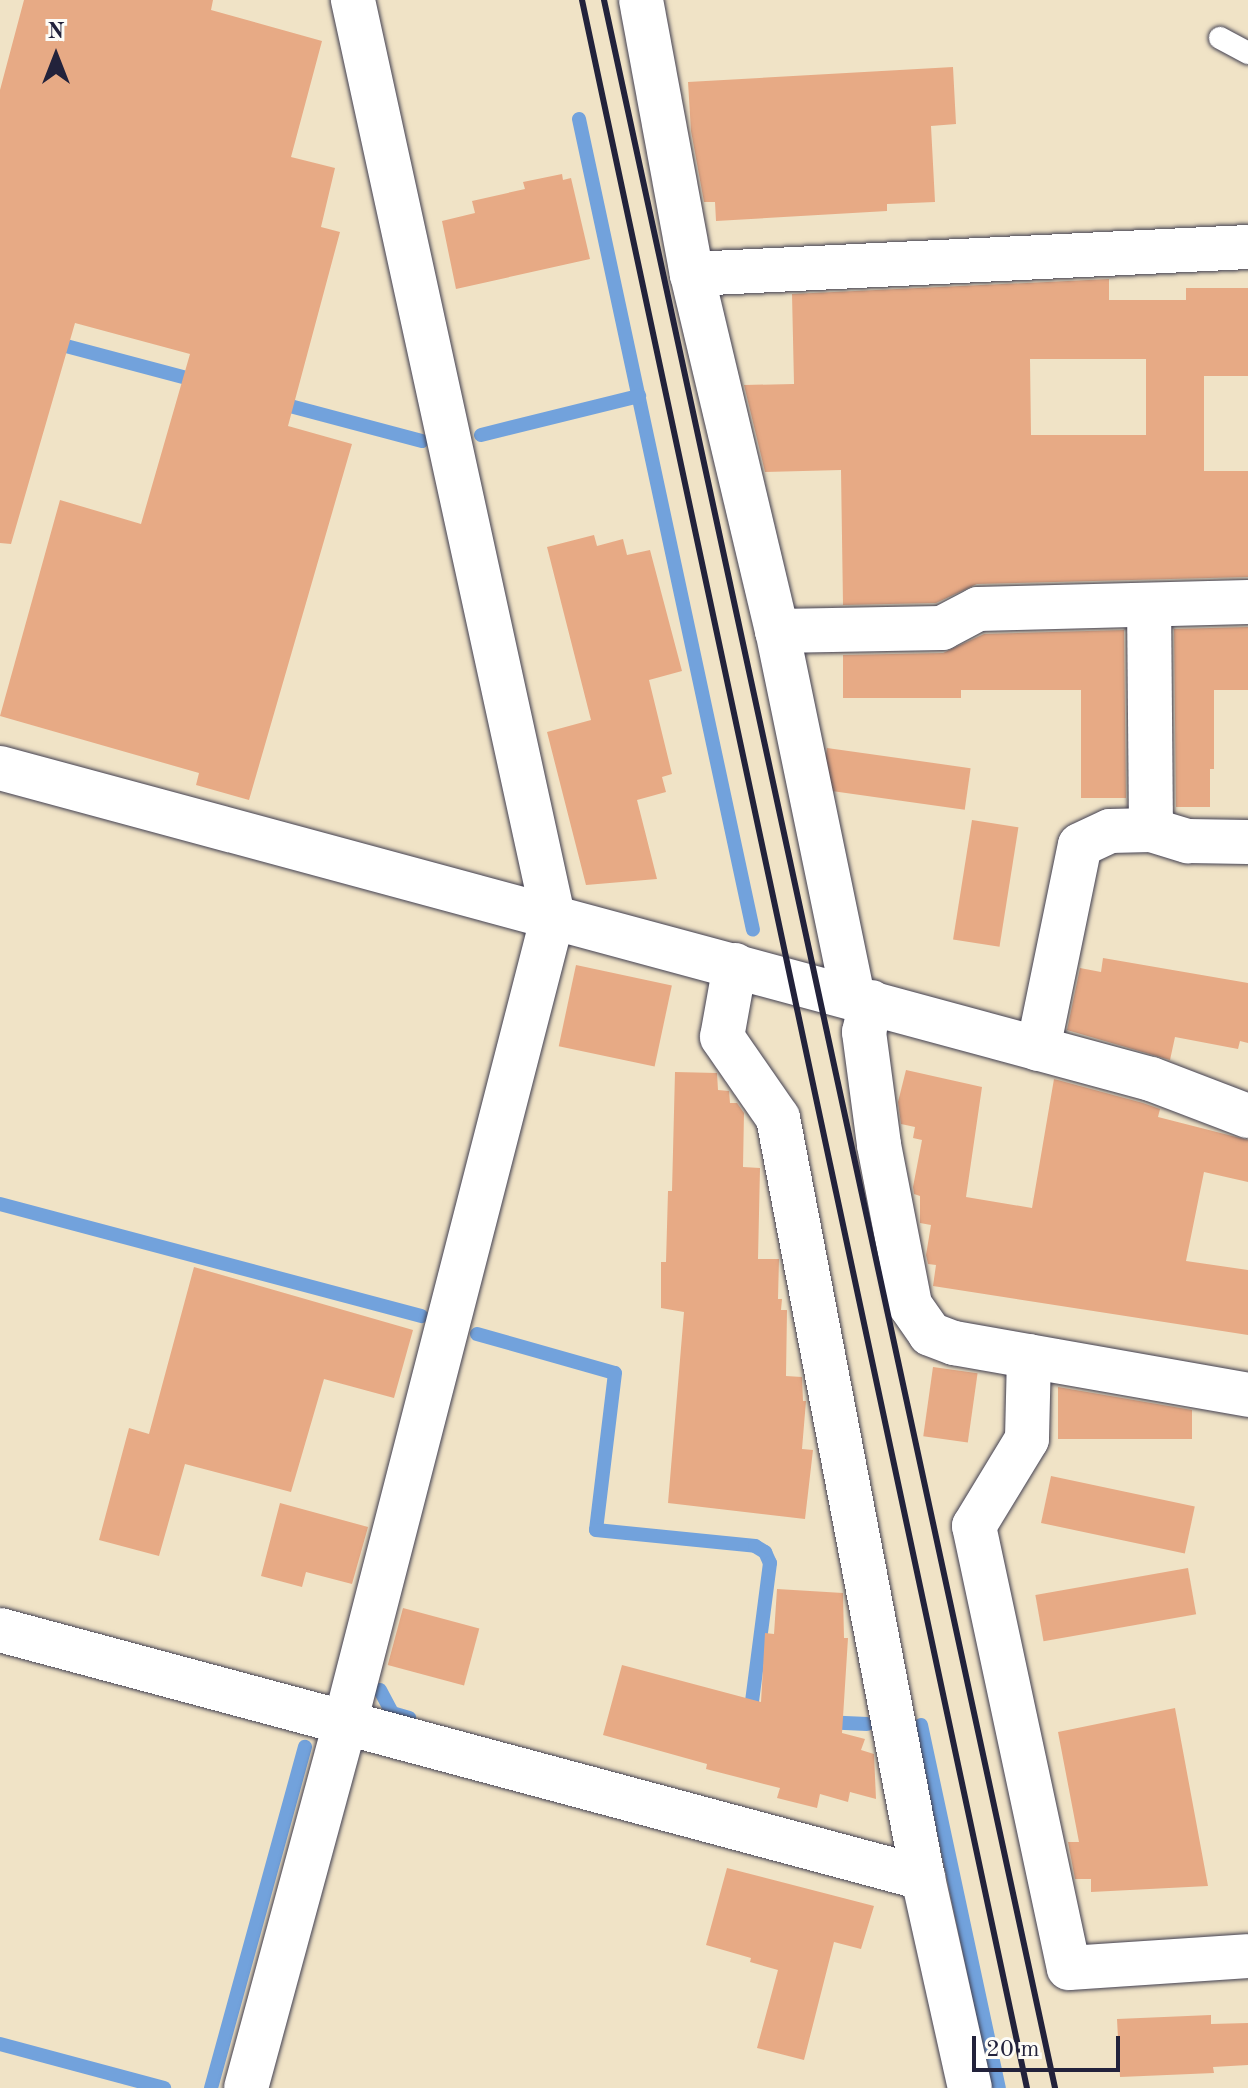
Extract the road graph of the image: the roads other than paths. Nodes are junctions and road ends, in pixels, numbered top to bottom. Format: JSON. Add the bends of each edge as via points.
{"nodes":[{"id":1,"x":641,"y":0,"type":"edge"},
{"id":2,"x":348,"y":2,"type":"edge"},
{"id":3,"x":1220,"y":38,"type":"dead end"},
{"id":4,"x":1248,"y":53,"type":"edge"},
{"id":5,"x":1248,"y":247,"type":"edge"},
{"id":6,"x":692,"y":274,"type":"junction"},
{"id":7,"x":1248,"y":602,"type":"edge"},
{"id":8,"x":1149,"y":605,"type":"junction"},
{"id":9,"x":777,"y":631,"type":"junction"},
{"id":10,"x":0,"y":768,"type":"edge"},
{"id":11,"x":1151,"y":830,"type":"junction"},
{"id":12,"x":1248,"y":842,"type":"edge"},
{"id":13,"x":553,"y":916,"type":"junction"},
{"id":14,"x":735,"y":965,"type":"junction"},
{"id":15,"x":862,"y":1000,"type":"junction"},
{"id":16,"x":1038,"y":1049,"type":"junction"},
{"id":17,"x":1248,"y":1116,"type":"edge"},
{"id":18,"x":1029,"y":1356,"type":"junction"},
{"id":19,"x":1248,"y":1395,"type":"edge"},
{"id":20,"x":0,"y":1630,"type":"edge"},
{"id":21,"x":345,"y":1723,"type":"junction"},
{"id":22,"x":923,"y":1878,"type":"junction"},
{"id":23,"x":1248,"y":1956,"type":"edge"},
{"id":24,"x":246,"y":2088,"type":"edge"},
{"id":25,"x":970,"y":2088,"type":"edge"}],
"edges":[{"from":1,"to":6,"type":"street"},
{"from":2,"to":13,"type":"street"},
{"from":3,"to":4,"type":"lane"},
{"from":5,"to":6,"type":"street"},
{"from":6,"to":9,"type":"street"},
{"from":7,"to":8,"type":"street"},
{"from":8,"to":9,"type":"street","via":[[978,609],[942,628]]},
{"from":8,"to":11,"type":"street"},
{"from":9,"to":15,"type":"street"},
{"from":10,"to":13,"type":"street"},
{"from":11,"to":12,"type":"street","via":[[1188,841]]},
{"from":11,"to":16,"type":"street","via":[[1110,831],[1080,845]]},
{"from":13,"to":14,"type":"street"},
{"from":13,"to":21,"type":"street"},
{"from":14,"to":15,"type":"street"},
{"from":14,"to":22,"type":"street","via":[[722,1037],[778,1118]]},
{"from":15,"to":16,"type":"street"},
{"from":15,"to":18,"type":"street","via":[[873,1102],[910,1305],[930,1334]]},
{"from":16,"to":17,"type":"street","via":[[1151,1079]]},
{"from":18,"to":19,"type":"street"},
{"from":18,"to":23,"type":"street","via":[[1027,1439],[974,1526],[1069,1968]]},
{"from":20,"to":21,"type":"street"},
{"from":21,"to":22,"type":"street"},
{"from":21,"to":24,"type":"street"},
{"from":22,"to":25,"type":"street"}]}
